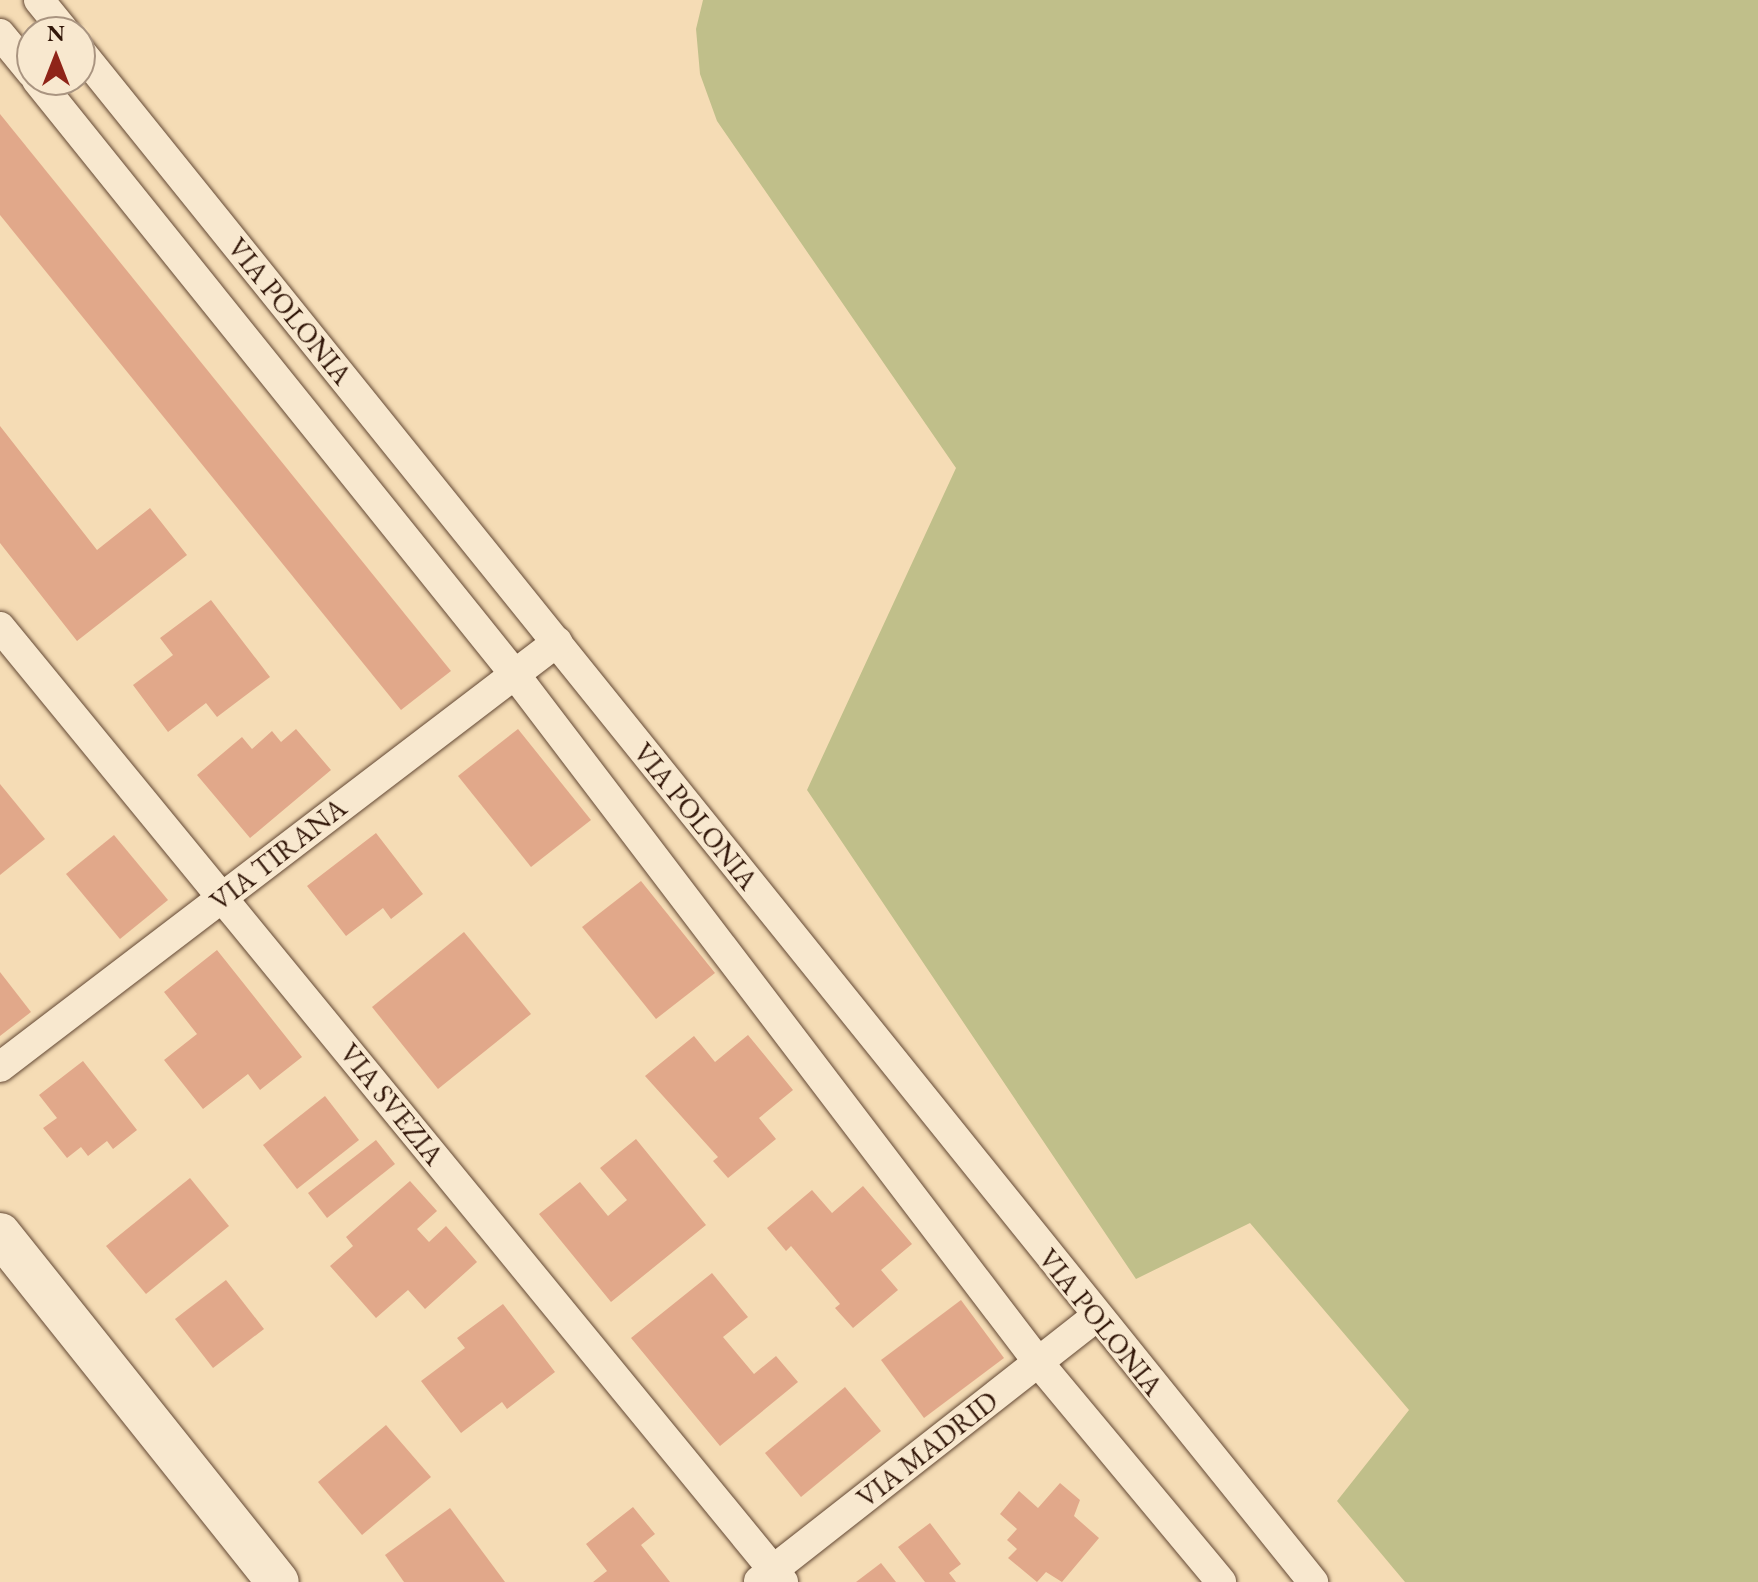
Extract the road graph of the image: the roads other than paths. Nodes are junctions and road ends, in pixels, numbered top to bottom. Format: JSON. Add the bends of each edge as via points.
{"nodes":[{"id":1,"x":39,"y":0,"type":"edge"},
{"id":2,"x":52,"y":16,"type":"edge"},
{"id":3,"x":0,"y":34,"type":"edge"},
{"id":4,"x":16,"y":54,"type":"edge"},
{"id":5,"x":96,"y":71,"type":"edge"},
{"id":6,"x":50,"y":96,"type":"edge"},
{"id":7,"x":0,"y":627,"type":"edge"},
{"id":8,"x":557,"y":642,"type":"junction"},
{"id":9,"x":513,"y":672,"type":"junction"},
{"id":10,"x":222,"y":897,"type":"junction"},
{"id":11,"x":0,"y":1067,"type":"edge"},
{"id":12,"x":0,"y":1234,"type":"edge"},
{"id":13,"x":1096,"y":1317,"type":"junction"},
{"id":14,"x":1038,"y":1362,"type":"junction"},
{"id":15,"x":771,"y":1578,"type":"edge"},
{"id":16,"x":278,"y":1582,"type":"edge"},
{"id":17,"x":1221,"y":1582,"type":"edge"},
{"id":18,"x":1313,"y":1582,"type":"edge"}],
"edges":[{"from":1,"to":2,"type":"street"},
{"from":3,"to":4,"type":"street"},
{"from":5,"to":8,"type":"street","name":"VIA POLONIA"},
{"from":6,"to":9,"type":"street","name":"VIA POLONIA"},
{"from":7,"to":10,"type":"street","name":"VIA SVEZIA"},
{"from":8,"to":9,"type":"street","name":"VIA TIRANA"},
{"from":8,"to":13,"type":"street","name":"VIA POLONIA"},
{"from":9,"to":10,"type":"street","name":"VIA TIRANA"},
{"from":9,"to":14,"type":"street","name":"VIA POLONIA"},
{"from":10,"to":11,"type":"street","name":"VIA TIRANA"},
{"from":10,"to":15,"type":"street","name":"VIA SVEZIA"},
{"from":12,"to":16,"type":"main road"},
{"from":13,"to":14,"type":"street","name":"VIA MADRID"},
{"from":13,"to":18,"type":"street","name":"VIA POLONIA"},
{"from":14,"to":15,"type":"street","name":"VIA MADRID"},
{"from":14,"to":17,"type":"street","name":"VIA POLONIA"}]}
